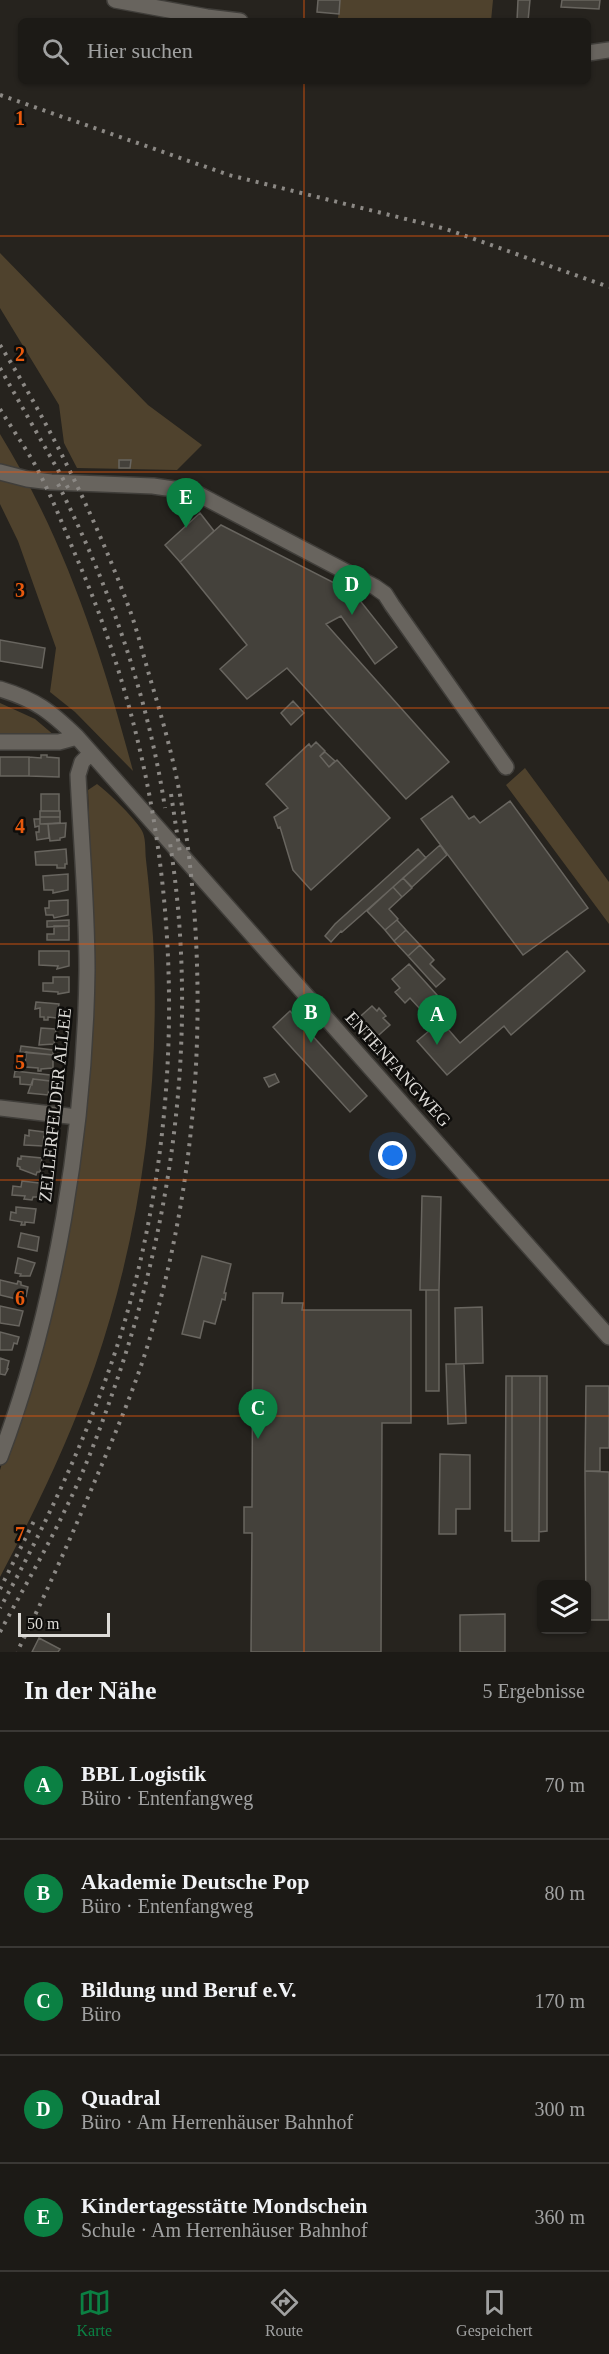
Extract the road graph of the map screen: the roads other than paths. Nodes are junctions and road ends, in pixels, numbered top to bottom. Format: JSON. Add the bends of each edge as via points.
{"nodes":[{"id":1,"x":115,"y":0,"type":"edge"},
{"id":2,"x":215,"y":18,"type":"edge"},
{"id":3,"x":609,"y":50,"type":"edge"},
{"id":4,"x":591,"y":53,"type":"edge"},
{"id":5,"x":0,"y":472,"type":"edge"},
{"id":6,"x":0,"y":689,"type":"edge"},
{"id":7,"x":77,"y":737,"type":"junction"},
{"id":8,"x":0,"y":742,"type":"edge"},
{"id":9,"x":92,"y":753,"type":"junction"},
{"id":10,"x":506,"y":767,"type":"dead end"},
{"id":11,"x":0,"y":1107,"type":"edge"},
{"id":12,"x":77,"y":1117,"type":"junction"},
{"id":13,"x":609,"y":1337,"type":"edge"},
{"id":14,"x":0,"y":1457,"type":"edge"}],
"edges":[{"from":1,"to":2,"type":"street"},
{"from":3,"to":4,"type":"street"},
{"from":5,"to":10,"type":"street","via":[[51,482],[153,486],[194,492],[375,587],[392,605]]},
{"from":6,"to":7,"type":"street","name":"ENTENFANGWEG","via":[[50,711]]},
{"from":7,"to":8,"type":"street","via":[[59,742]]},
{"from":7,"to":9,"type":"street","name":"ENTENFANGWEG"},
{"from":9,"to":12,"type":"street","name":"ZELLERFELDER ALLEE","via":[[82,762],[78,775],[87,970]]},
{"from":9,"to":13,"type":"street","name":"ENTENFANGWEG"},
{"from":11,"to":12,"type":"street"},
{"from":12,"to":14,"type":"street","name":"ZELLERFELDER ALLEE","via":[[69,1185],[47,1294]]}]}
